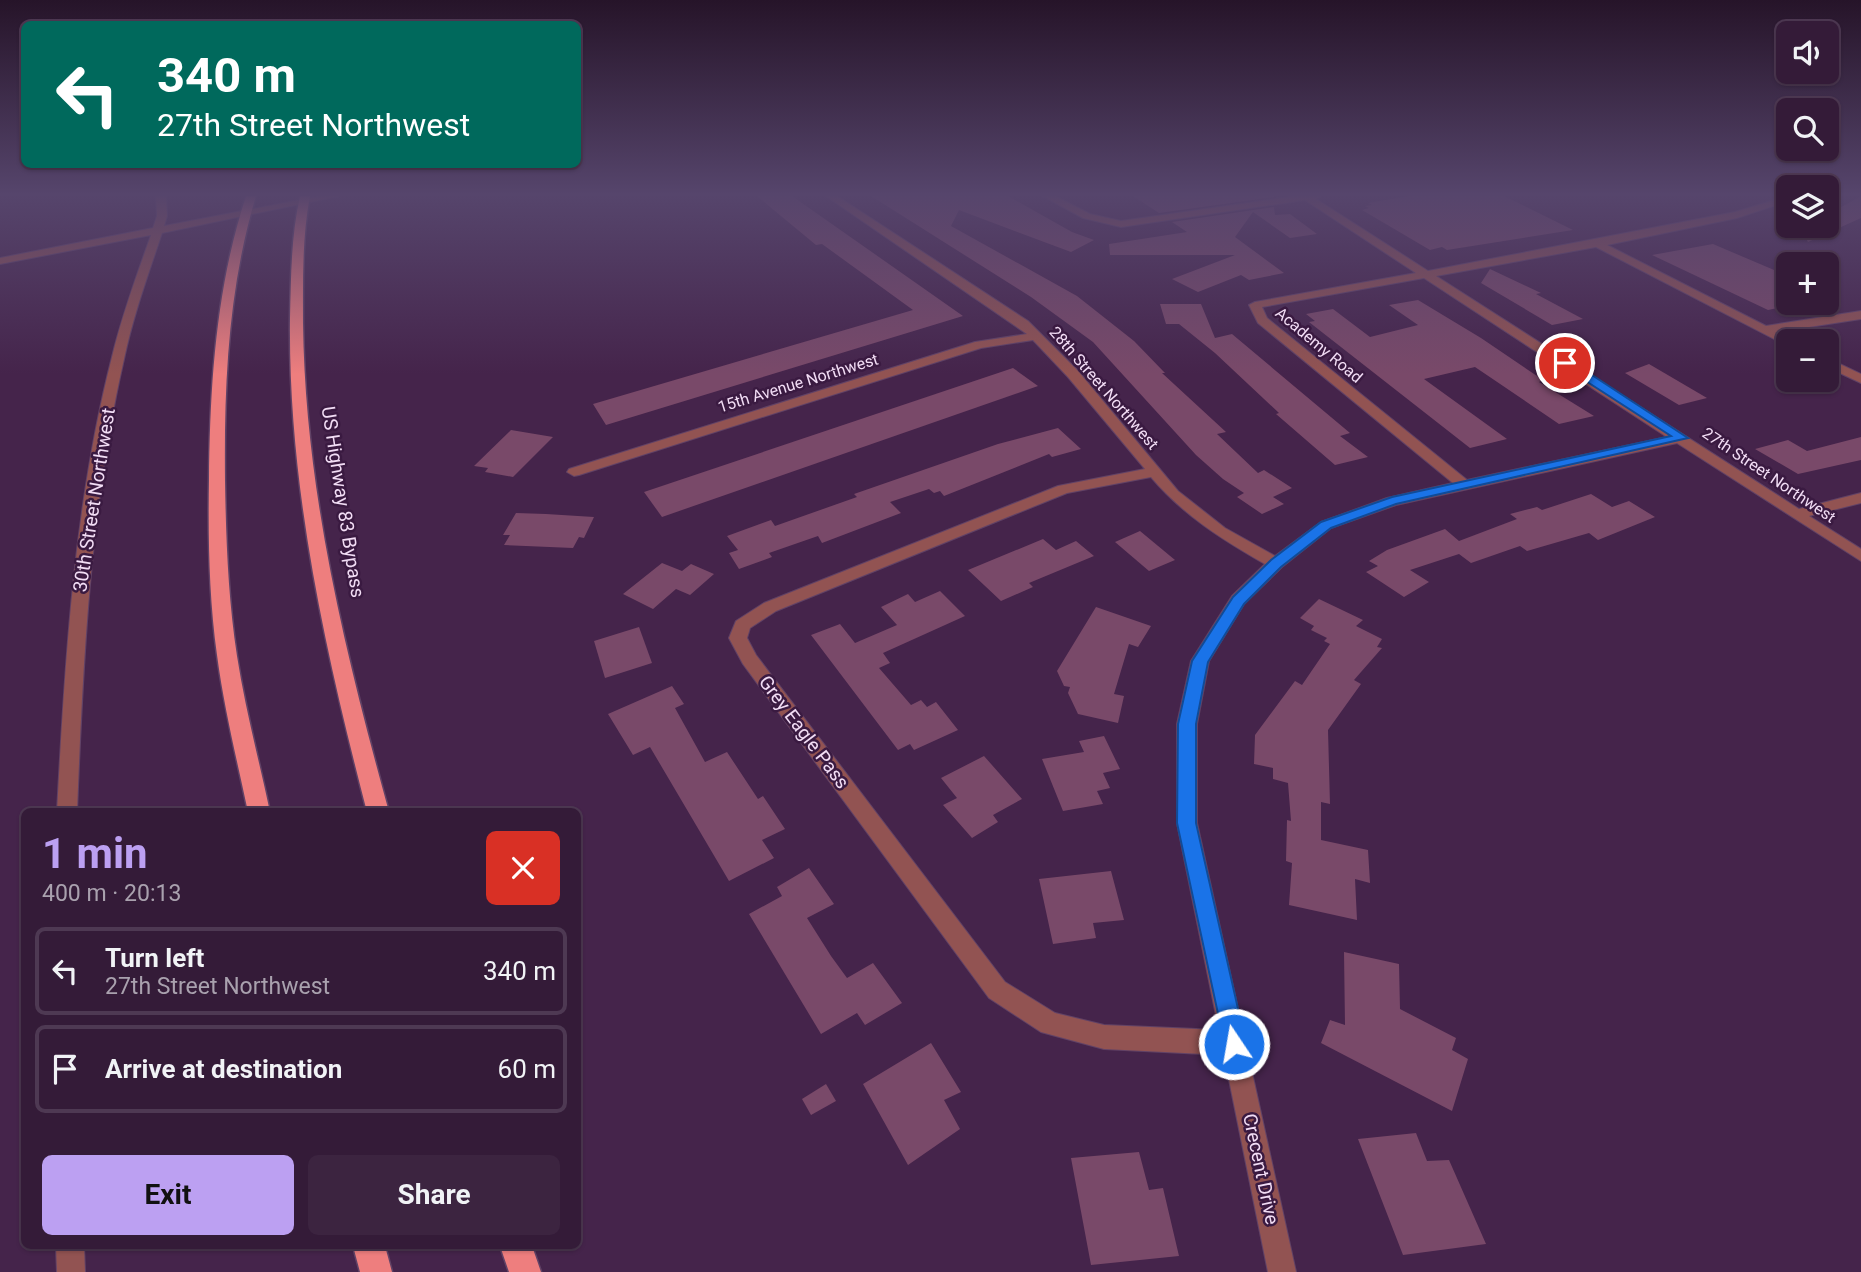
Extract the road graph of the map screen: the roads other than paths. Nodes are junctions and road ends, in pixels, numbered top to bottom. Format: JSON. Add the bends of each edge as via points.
{"nodes":[{"id":1,"x":28,"y":255,"type":"edge"},
{"id":2,"x":150,"y":255,"type":"edge"},
{"id":3,"x":233,"y":255,"type":"edge"},
{"id":4,"x":301,"y":255,"type":"edge"},
{"id":5,"x":922,"y":255,"type":"edge"},
{"id":6,"x":1399,"y":255,"type":"edge"},
{"id":7,"x":1530,"y":255,"type":"edge"},
{"id":8,"x":1619,"y":255,"type":"edge"},
{"id":9,"x":0,"y":261,"type":"edge"},
{"id":10,"x":1425,"y":273,"type":"junction"},
{"id":11,"x":1861,"y":315,"type":"edge"},
{"id":12,"x":1765,"y":330,"type":"junction"},
{"id":13,"x":1035,"y":336,"type":"junction"},
{"id":14,"x":1776,"y":336,"type":"edge"},
{"id":15,"x":1839,"y":368,"type":"edge"},
{"id":16,"x":1861,"y":379,"type":"edge"},
{"id":17,"x":1682,"y":438,"type":"junction"},
{"id":18,"x":573,"y":472,"type":"dead end"},
{"id":19,"x":1154,"y":472,"type":"junction"},
{"id":20,"x":1464,"y":485,"type":"junction"},
{"id":21,"x":1861,"y":498,"type":"edge"},
{"id":22,"x":1797,"y":514,"type":"junction"},
{"id":23,"x":1861,"y":556,"type":"edge"},
{"id":24,"x":1276,"y":563,"type":"junction"},
{"id":25,"x":67,"y":808,"type":"edge"},
{"id":26,"x":258,"y":808,"type":"edge"},
{"id":27,"x":377,"y":808,"type":"edge"},
{"id":28,"x":1234,"y":1044,"type":"junction"},
{"id":29,"x":70,"y":1249,"type":"edge"},
{"id":30,"x":370,"y":1249,"type":"edge"},
{"id":31,"x":517,"y":1249,"type":"edge"},
{"id":32,"x":71,"y":1272,"type":"edge"},
{"id":33,"x":376,"y":1272,"type":"edge"},
{"id":34,"x":525,"y":1272,"type":"edge"},
{"id":35,"x":1282,"y":1272,"type":"edge"}],
"edges":[{"from":1,"to":9,"type":"street"},
{"from":2,"to":25,"type":"street","name":"30th Street Northwest","via":[[113,376],[94,480],[78,601]]},
{"from":3,"to":26,"type":"highway","via":[[219,369],[217,531],[224,635]]},
{"from":4,"to":27,"type":"highway","name":"US Highway 83 Bypass","via":[[295,355],[317,543]]},
{"from":5,"to":13,"type":"street","name":"28th Street Northwest"},
{"from":6,"to":10,"type":"street","name":"27th Street Northwest"},
{"from":7,"to":10,"type":"street","name":"Academy Road"},
{"from":8,"to":12,"type":"street"},
{"from":10,"to":17,"type":"street","name":"27th Street Northwest"},
{"from":10,"to":20,"type":"street","name":"Academy Road","via":[[1255,305],[1262,320]]},
{"from":11,"to":12,"type":"street"},
{"from":12,"to":14,"type":"street"},
{"from":13,"to":18,"type":"street","name":"15th Avenue Northwest","via":[[979,345]]},
{"from":13,"to":19,"type":"street","name":"28th Street Northwest","via":[[1073,374]]},
{"from":15,"to":16,"type":"street"},
{"from":17,"to":20,"type":"street","name":"Crecent Drive"},
{"from":17,"to":22,"type":"street","name":"27th Street Northwest"},
{"from":19,"to":24,"type":"street","name":"28th Street Northwest","via":[[1172,494],[1219,531]]},
{"from":19,"to":28,"type":"street","name":"Grey Eagle Pass","via":[[1063,489],[770,607],[742,625],[738,638],[749,659],[997,990],[1050,1024],[1104,1037]]},
{"from":20,"to":24,"type":"street","name":"Crecent Drive","via":[[1392,501],[1326,525]]},
{"from":21,"to":22,"type":"street"},
{"from":22,"to":23,"type":"street","name":"27th Street Northwest"},
{"from":24,"to":28,"type":"street","name":"Crecent Drive","via":[[1238,600],[1200,661],[1187,724],[1187,823]]},
{"from":28,"to":35,"type":"street","name":"Crecent Drive"},
{"from":29,"to":32,"type":"street"},
{"from":30,"to":33,"type":"highway"},
{"from":31,"to":34,"type":"highway"}]}
